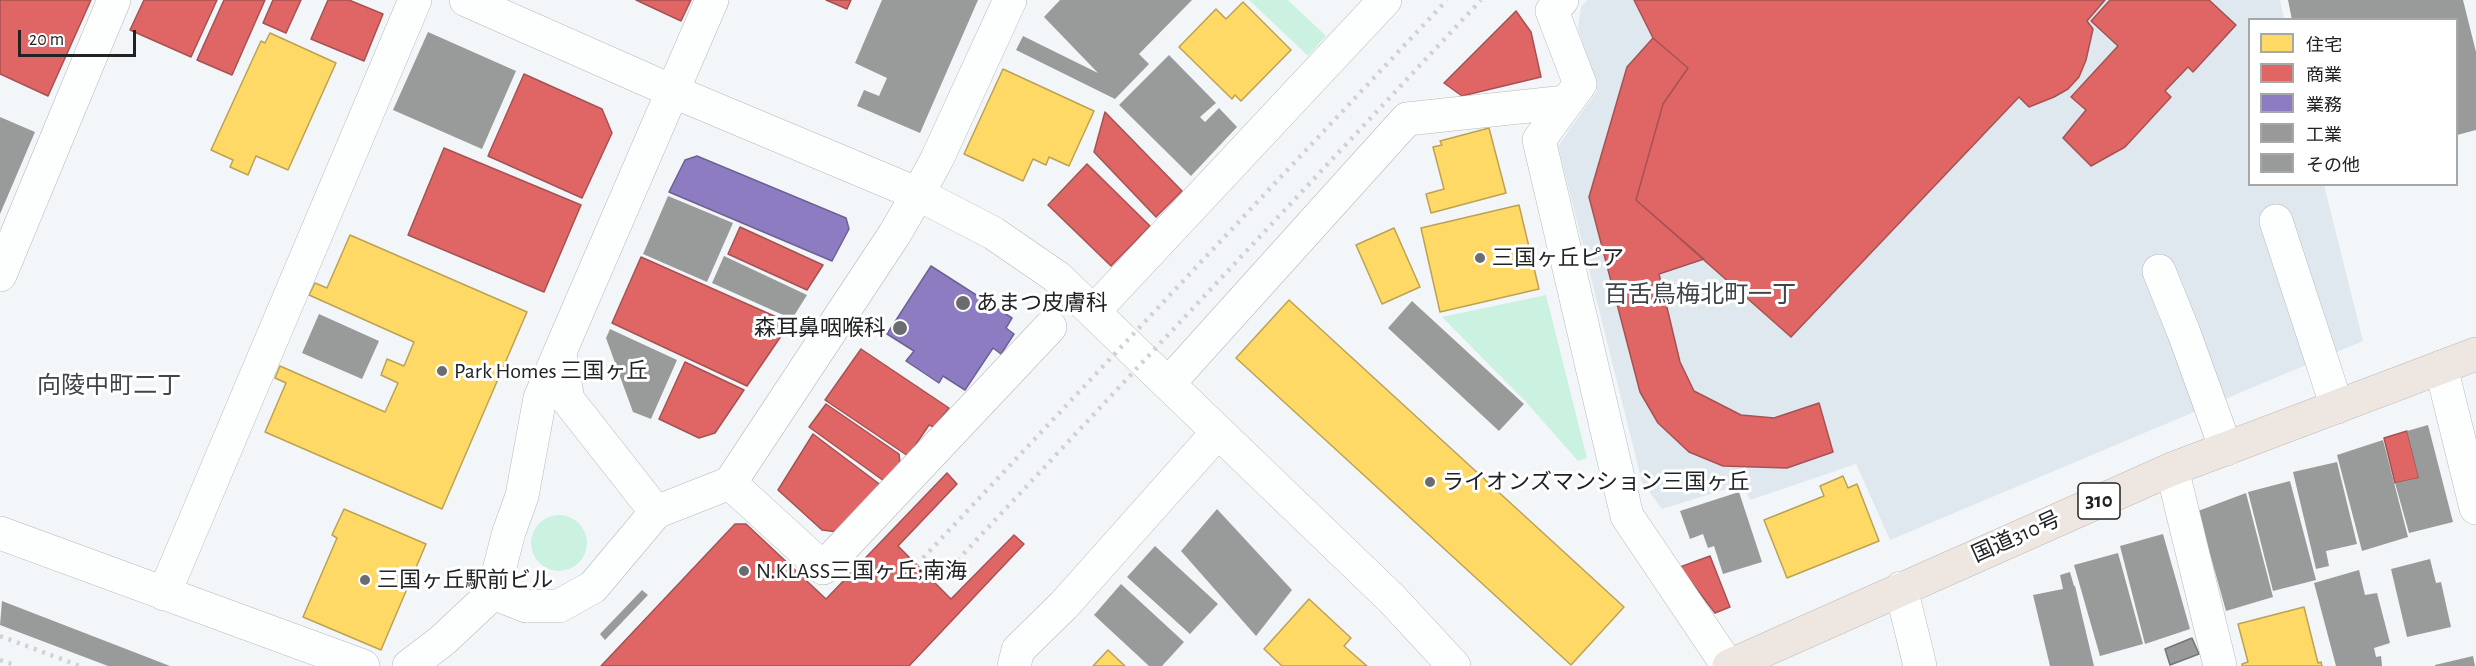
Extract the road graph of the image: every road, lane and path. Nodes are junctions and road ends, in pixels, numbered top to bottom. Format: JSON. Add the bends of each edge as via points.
{"nodes":[{"id":1,"x":114,"y":0,"type":"edge"},
{"id":2,"x":415,"y":0,"type":"edge"},
{"id":3,"x":466,"y":0,"type":"edge"},
{"id":4,"x":712,"y":0,"type":"edge"},
{"id":5,"x":1010,"y":0,"type":"edge"},
{"id":6,"x":1385,"y":0,"type":"edge"},
{"id":7,"x":1562,"y":0,"type":"edge"},
{"id":8,"x":672,"y":91,"type":"junction"},
{"id":9,"x":1566,"y":102,"type":"junction"},
{"id":10,"x":918,"y":194,"type":"junction"},
{"id":11,"x":2276,"y":221,"type":"dead end"},
{"id":12,"x":2159,"y":271,"type":"dead end"},
{"id":13,"x":0,"y":275,"type":"edge"},
{"id":14,"x":1094,"y":311,"type":"junction"},
{"id":15,"x":1050,"y":327,"type":"dead end"},
{"id":16,"x":560,"y":354,"type":"junction"},
{"id":17,"x":2476,"y":354,"type":"edge"},
{"id":18,"x":2442,"y":367,"type":"junction"},
{"id":19,"x":1168,"y":384,"type":"junction"},
{"id":20,"x":2337,"y":407,"type":"junction"},
{"id":21,"x":1218,"y":432,"type":"junction"},
{"id":22,"x":2226,"y":449,"type":"junction"},
{"id":23,"x":2172,"y":469,"type":"junction"},
{"id":24,"x":730,"y":483,"type":"junction"},
{"id":25,"x":2476,"y":508,"type":"edge"},
{"id":26,"x":656,"y":512,"type":"junction"},
{"id":27,"x":0,"y":533,"type":"edge"},
{"id":28,"x":1901,"y":588,"type":"junction"},
{"id":29,"x":494,"y":593,"type":"junction"},
{"id":30,"x":164,"y":594,"type":"junction"},
{"id":31,"x":363,"y":666,"type":"edge"},
{"id":32,"x":409,"y":666,"type":"edge"},
{"id":33,"x":1014,"y":666,"type":"edge"},
{"id":34,"x":1454,"y":666,"type":"edge"},
{"id":35,"x":1728,"y":666,"type":"edge"},
{"id":36,"x":1920,"y":666,"type":"edge"},
{"id":37,"x":2220,"y":666,"type":"edge"}],
"edges":[{"from":1,"to":13,"type":"street"},
{"from":2,"to":30,"type":"street"},
{"from":3,"to":8,"type":"street"},
{"from":4,"to":8,"type":"street"},
{"from":5,"to":10,"type":"street"},
{"from":6,"to":14,"type":"street"},
{"from":7,"to":9,"type":"street","via":[[1552,10],[1580,84]]},
{"from":8,"to":10,"type":"street"},
{"from":8,"to":16,"type":"street"},
{"from":9,"to":19,"type":"street","via":[[1407,119]]},
{"from":9,"to":35,"type":"street","via":[[1539,140],[1627,516]]},
{"from":10,"to":14,"type":"street","via":[[993,233],[1057,277]]},
{"from":10,"to":24,"type":"street"},
{"from":11,"to":20,"type":"street"},
{"from":12,"to":22,"type":"street"},
{"from":14,"to":19,"type":"street"},
{"from":15,"to":24,"type":"street","via":[[823,568]]},
{"from":16,"to":26,"type":"street","via":[[568,400]]},
{"from":16,"to":29,"type":"street","via":[[540,398],[522,496]]},
{"from":17,"to":18,"type":"highway","name":"国道310号","number":"310"},
{"from":18,"to":20,"type":"highway","name":"国道310号","number":"310"},
{"from":18,"to":25,"type":"street"},
{"from":19,"to":21,"type":"street"},
{"from":20,"to":22,"type":"highway","name":"国道310号","number":"310"},
{"from":21,"to":33,"type":"street","via":[[1064,605],[1018,650]]},
{"from":21,"to":34,"type":"street","via":[[1392,599]]},
{"from":22,"to":23,"type":"highway","name":"国道310号","number":"310"},
{"from":23,"to":28,"type":"highway","name":"国道310号","number":"310"},
{"from":23,"to":37,"type":"street"},
{"from":24,"to":26,"type":"street"},
{"from":26,"to":29,"type":"street","via":[[593,587],[559,606],[526,606]]},
{"from":27,"to":30,"type":"street"},
{"from":28,"to":35,"type":"highway","name":"国道310号","number":"310"},
{"from":28,"to":36,"type":"street"},
{"from":29,"to":32,"type":"street"},
{"from":30,"to":31,"type":"street"}]}
